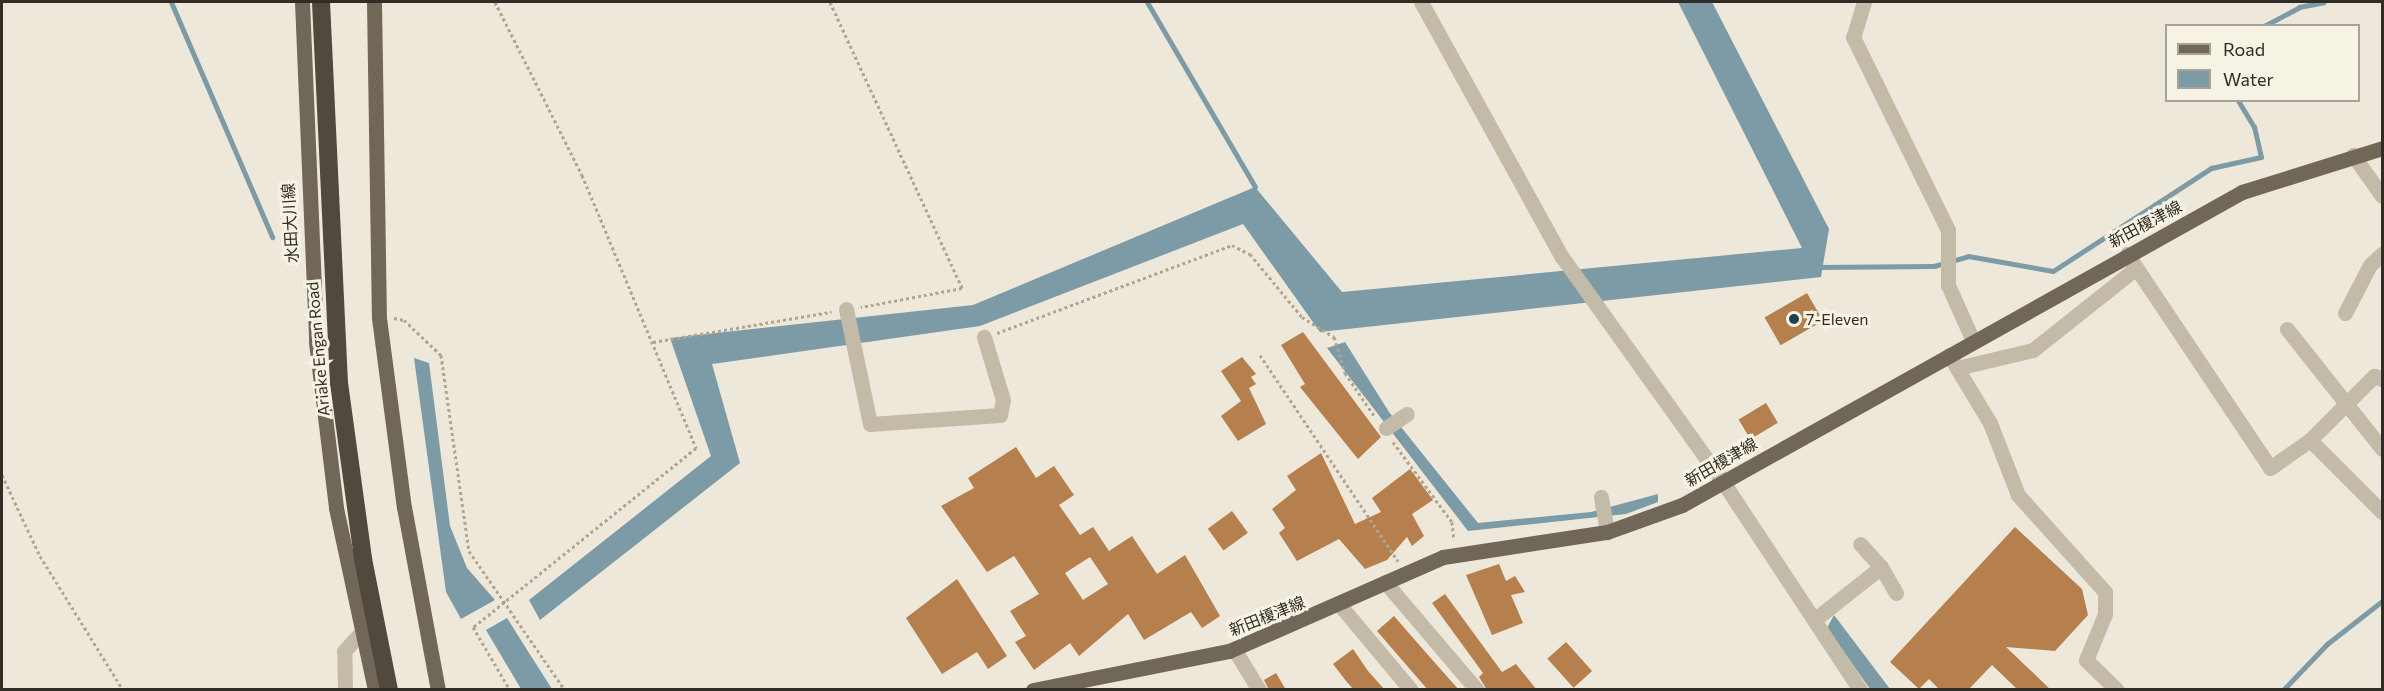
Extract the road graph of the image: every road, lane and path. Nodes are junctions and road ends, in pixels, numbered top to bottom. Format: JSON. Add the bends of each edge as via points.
{"nodes":[{"id":1,"x":303,"y":2,"type":"edge"},
{"id":2,"x":321,"y":2,"type":"edge"},
{"id":3,"x":331,"y":2,"type":"edge"},
{"id":4,"x":374,"y":2,"type":"edge"},
{"id":5,"x":495,"y":2,"type":"edge"},
{"id":6,"x":830,"y":2,"type":"edge"},
{"id":7,"x":1421,"y":2,"type":"edge"},
{"id":8,"x":1864,"y":2,"type":"edge"},
{"id":9,"x":2382,"y":148,"type":"edge"},
{"id":10,"x":2353,"y":155,"type":"junction"},
{"id":11,"x":2382,"y":196,"type":"edge"},
{"id":12,"x":2127,"y":254,"type":"junction"},
{"id":13,"x":2382,"y":254,"type":"edge"},
{"id":14,"x":2136,"y":268,"type":"junction"},
{"id":15,"x":2345,"y":313,"type":"dead end"},
{"id":16,"x":847,"y":314,"type":"junction"},
{"id":17,"x":379,"y":318,"type":"junction"},
{"id":18,"x":2287,"y":329,"type":"dead end"},
{"id":19,"x":984,"y":337,"type":"joint"},
{"id":20,"x":1973,"y":341,"type":"junction"},
{"id":21,"x":653,"y":342,"type":"junction"},
{"id":22,"x":1260,"y":355,"type":"dead end"},
{"id":23,"x":1953,"y":361,"type":"junction"},
{"id":24,"x":2382,"y":379,"type":"edge"},
{"id":25,"x":2345,"y":404,"type":"junction"},
{"id":26,"x":1407,"y":414,"type":"dead end"},
{"id":27,"x":1384,"y":429,"type":"junction"},
{"id":28,"x":2310,"y":440,"type":"junction"},
{"id":29,"x":2382,"y":448,"type":"edge"},
{"id":30,"x":2,"y":476,"type":"edge"},
{"id":31,"x":1724,"y":483,"type":"junction"},
{"id":32,"x":1601,"y":497,"type":"dead end"},
{"id":33,"x":2382,"y":512,"type":"edge"},
{"id":34,"x":1607,"y":532,"type":"junction"},
{"id":35,"x":1454,"y":540,"type":"dead end"},
{"id":36,"x":1860,"y":544,"type":"dead end"},
{"id":37,"x":1881,"y":567,"type":"junction"},
{"id":38,"x":1405,"y":573,"type":"junction"},
{"id":39,"x":1385,"y":582,"type":"junction"},
{"id":40,"x":1896,"y":592,"type":"dead end"},
{"id":41,"x":508,"y":600,"type":"junction"},
{"id":42,"x":1339,"y":604,"type":"junction"},
{"id":43,"x":1814,"y":620,"type":"junction"},
{"id":44,"x":359,"y":635,"type":"junction"},
{"id":45,"x":1234,"y":649,"type":"junction"},
{"id":46,"x":123,"y":690,"type":"edge"},
{"id":47,"x":345,"y":690,"type":"edge"},
{"id":48,"x":375,"y":690,"type":"edge"},
{"id":49,"x":389,"y":690,"type":"edge"},
{"id":50,"x":399,"y":690,"type":"edge"},
{"id":51,"x":438,"y":690,"type":"edge"},
{"id":52,"x":510,"y":690,"type":"edge"},
{"id":53,"x":565,"y":690,"type":"edge"},
{"id":54,"x":1033,"y":690,"type":"edge"},
{"id":55,"x":1259,"y":690,"type":"edge"},
{"id":56,"x":1411,"y":690,"type":"edge"},
{"id":57,"x":1477,"y":690,"type":"edge"},
{"id":58,"x":1860,"y":690,"type":"edge"},
{"id":59,"x":2117,"y":690,"type":"edge"}],
"edges":[{"from":1,"to":44,"type":"main road","name":"水田大川線","via":[[316,342],[336,508]]},
{"from":2,"to":49,"type":"highway","name":"Ariake Engan Road","bridge":true,"via":[[339,382],[363,559]]},
{"from":3,"to":50,"type":"highway","name":"Ariake Engan Road","via":[[349,381],[373,558]]},
{"from":4,"to":17,"type":"main road"},
{"from":5,"to":21,"type":"path","via":[[582,175]]},
{"from":6,"to":16,"type":"path","via":[[962,288]]},
{"from":7,"to":31,"type":"street","via":[[1569,267]]},
{"from":8,"to":20,"type":"street","via":[[1852,37],[1948,230],[1952,250],[1946,275],[1953,302]]},
{"from":9,"to":10,"type":"main road","name":"新田榎津線"},
{"from":10,"to":11,"type":"street"},
{"from":10,"to":12,"type":"main road","name":"新田榎津線","via":[[2242,192]]},
{"from":12,"to":14,"type":"street"},
{"from":12,"to":20,"type":"main road","name":"新田榎津線"},
{"from":13,"to":15,"type":"street","via":[[2370,265]]},
{"from":14,"to":23,"type":"street","via":[[2032,350]]},
{"from":14,"to":28,"type":"street","via":[[2270,468]]},
{"from":16,"to":19,"type":"street","via":[[870,424],[988,417],[1004,410]]},
{"from":16,"to":21,"type":"path"},
{"from":17,"to":41,"type":"path","via":[[404,320],[441,355],[470,551]]},
{"from":17,"to":51,"type":"main road","via":[[404,507]]},
{"from":18,"to":25,"type":"street"},
{"from":19,"to":27,"type":"path","via":[[1232,245],[1250,254],[1302,317],[1334,337],[1345,373]]},
{"from":20,"to":23,"type":"main road","name":"新田榎津線"},
{"from":21,"to":41,"type":"path","via":[[696,448]]},
{"from":22,"to":38,"type":"path"},
{"from":23,"to":31,"type":"main road","name":"新田榎津線"},
{"from":23,"to":59,"type":"street","via":[[1990,423],[2018,495],[2105,592],[2105,614],[2086,660]]},
{"from":24,"to":25,"type":"street","via":[[2374,376]]},
{"from":25,"to":28,"type":"street"},
{"from":25,"to":29,"type":"street"},
{"from":26,"to":27,"type":"street"},
{"from":27,"to":35,"type":"path","via":[[1447,514]]},
{"from":28,"to":33,"type":"street"},
{"from":30,"to":46,"type":"path","via":[[40,556]]},
{"from":31,"to":34,"type":"main road","name":"新田榎津線","via":[[1682,505]]},
{"from":31,"to":43,"type":"street"},
{"from":32,"to":34,"type":"street"},
{"from":34,"to":38,"type":"main road","name":"新田榎津線","via":[[1495,545],[1443,557]]},
{"from":36,"to":37,"type":"street"},
{"from":37,"to":40,"type":"street"},
{"from":37,"to":43,"type":"street"},
{"from":38,"to":39,"type":"main road","name":"新田榎津線"},
{"from":39,"to":42,"type":"main road","name":"新田榎津線"},
{"from":39,"to":57,"type":"street"},
{"from":41,"to":52,"type":"path","via":[[473,627]]},
{"from":41,"to":53,"type":"path"},
{"from":42,"to":45,"type":"main road","name":"新田榎津線"},
{"from":42,"to":56,"type":"street"},
{"from":43,"to":58,"type":"street"},
{"from":44,"to":47,"type":"street","via":[[344,651]]},
{"from":44,"to":48,"type":"main road","name":"水田大川線"},
{"from":45,"to":54,"type":"main road","name":"新田榎津線"},
{"from":45,"to":55,"type":"street"}]}
